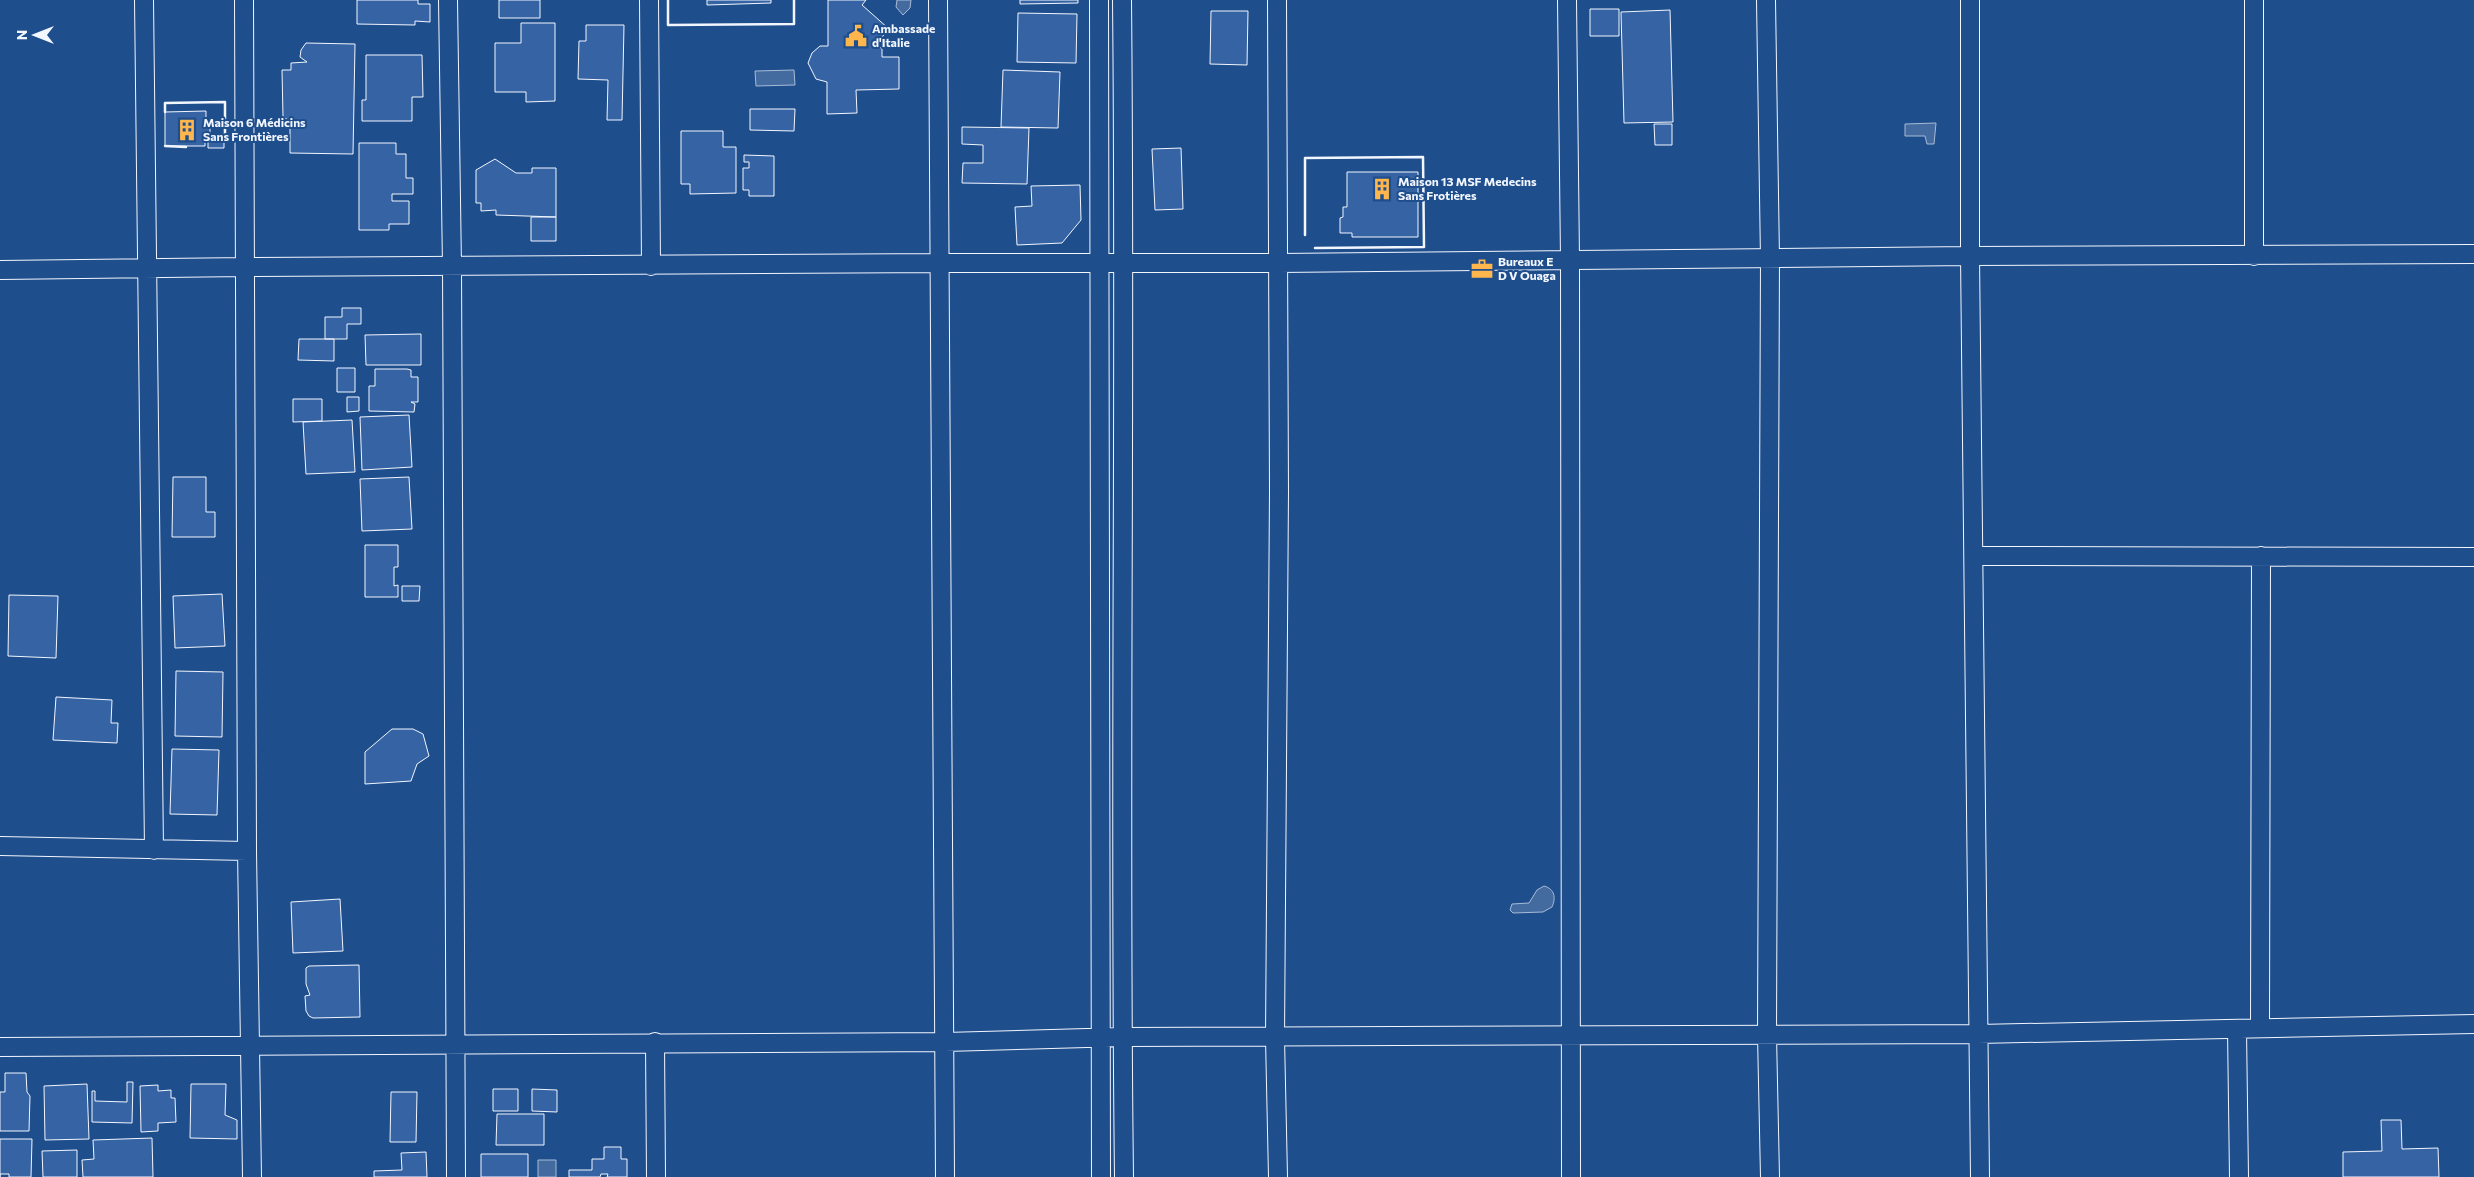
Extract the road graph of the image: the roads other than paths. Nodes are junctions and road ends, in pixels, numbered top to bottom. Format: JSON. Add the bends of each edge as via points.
{"nodes":[{"id":1,"x":144,"y":0,"type":"edge"},
{"id":2,"x":244,"y":0,"type":"edge"},
{"id":3,"x":448,"y":0,"type":"edge"},
{"id":4,"x":649,"y":0,"type":"edge"},
{"id":5,"x":938,"y":0,"type":"edge"},
{"id":6,"x":1099,"y":0,"type":"edge"},
{"id":7,"x":1122,"y":0,"type":"edge"},
{"id":8,"x":1277,"y":0,"type":"edge"},
{"id":9,"x":1567,"y":0,"type":"edge"},
{"id":10,"x":1766,"y":0,"type":"edge"},
{"id":11,"x":1970,"y":0,"type":"edge"},
{"id":12,"x":2254,"y":0,"type":"edge"},
{"id":13,"x":2474,"y":254,"type":"edge"},
{"id":14,"x":1970,"y":256,"type":"junction"},
{"id":15,"x":2254,"y":256,"type":"junction"},
{"id":16,"x":1770,"y":259,"type":"junction"},
{"id":17,"x":1570,"y":260,"type":"junction"},
{"id":18,"x":1125,"y":262,"type":"junction"},
{"id":19,"x":940,"y":263,"type":"junction"},
{"id":20,"x":1101,"y":263,"type":"junction"},
{"id":21,"x":1279,"y":263,"type":"junction"},
{"id":22,"x":452,"y":266,"type":"junction"},
{"id":23,"x":651,"y":266,"type":"junction"},
{"id":24,"x":245,"y":267,"type":"junction"},
{"id":25,"x":145,"y":269,"type":"junction"},
{"id":26,"x":0,"y":270,"type":"edge"},
{"id":27,"x":1974,"y":556,"type":"junction"},
{"id":28,"x":2261,"y":556,"type":"junction"},
{"id":29,"x":2474,"y":557,"type":"edge"},
{"id":30,"x":0,"y":846,"type":"edge"},
{"id":31,"x":154,"y":850,"type":"junction"},
{"id":32,"x":247,"y":851,"type":"junction"},
{"id":33,"x":2474,"y":1024,"type":"edge"},
{"id":34,"x":2260,"y":1028,"type":"junction"},
{"id":35,"x":2237,"y":1029,"type":"junction"},
{"id":36,"x":1978,"y":1034,"type":"junction"},
{"id":37,"x":1569,"y":1035,"type":"junction"},
{"id":38,"x":1768,"y":1035,"type":"junction"},
{"id":39,"x":1122,"y":1037,"type":"junction"},
{"id":40,"x":1100,"y":1038,"type":"junction"},
{"id":41,"x":1275,"y":1038,"type":"junction"},
{"id":42,"x":655,"y":1042,"type":"junction"},
{"id":43,"x":945,"y":1042,"type":"junction"},
{"id":44,"x":456,"y":1044,"type":"junction"},
{"id":45,"x":250,"y":1046,"type":"junction"},
{"id":46,"x":0,"y":1047,"type":"edge"},
{"id":47,"x":252,"y":1177,"type":"edge"},
{"id":48,"x":456,"y":1177,"type":"edge"},
{"id":49,"x":656,"y":1177,"type":"edge"},
{"id":50,"x":945,"y":1177,"type":"edge"},
{"id":51,"x":1101,"y":1177,"type":"edge"},
{"id":52,"x":1124,"y":1177,"type":"edge"},
{"id":53,"x":1278,"y":1177,"type":"edge"},
{"id":54,"x":1570,"y":1177,"type":"edge"},
{"id":55,"x":1770,"y":1177,"type":"edge"},
{"id":56,"x":1980,"y":1177,"type":"edge"},
{"id":57,"x":2239,"y":1177,"type":"edge"}],
"edges":[{"from":1,"to":25,"type":"street"},
{"from":2,"to":24,"type":"street"},
{"from":3,"to":22,"type":"street"},
{"from":4,"to":23,"type":"street"},
{"from":5,"to":19,"type":"street"},
{"from":6,"to":20,"type":"street"},
{"from":7,"to":18,"type":"street"},
{"from":8,"to":21,"type":"street"},
{"from":9,"to":17,"type":"street"},
{"from":10,"to":16,"type":"street"},
{"from":11,"to":14,"type":"street"},
{"from":12,"to":15,"type":"street"},
{"from":13,"to":15,"type":"street"},
{"from":14,"to":15,"type":"street"},
{"from":14,"to":16,"type":"street"},
{"from":14,"to":27,"type":"street"},
{"from":16,"to":17,"type":"street"},
{"from":16,"to":38,"type":"street"},
{"from":17,"to":21,"type":"street"},
{"from":17,"to":37,"type":"street"},
{"from":18,"to":20,"type":"street"},
{"from":18,"to":21,"type":"street"},
{"from":18,"to":39,"type":"street"},
{"from":19,"to":20,"type":"street"},
{"from":19,"to":23,"type":"street"},
{"from":19,"to":43,"type":"street"},
{"from":20,"to":40,"type":"street"},
{"from":21,"to":41,"type":"street"},
{"from":22,"to":23,"type":"street"},
{"from":22,"to":24,"type":"street"},
{"from":22,"to":44,"type":"street"},
{"from":24,"to":25,"type":"street"},
{"from":24,"to":32,"type":"street"},
{"from":25,"to":26,"type":"street"},
{"from":25,"to":31,"type":"street"},
{"from":27,"to":28,"type":"street"},
{"from":27,"to":36,"type":"street"},
{"from":28,"to":29,"type":"street"},
{"from":28,"to":34,"type":"street"},
{"from":30,"to":31,"type":"street"},
{"from":31,"to":32,"type":"street"},
{"from":32,"to":45,"type":"street"},
{"from":33,"to":34,"type":"street"},
{"from":34,"to":35,"type":"street"},
{"from":35,"to":36,"type":"street"},
{"from":35,"to":57,"type":"street"},
{"from":36,"to":38,"type":"street"},
{"from":36,"to":56,"type":"street"},
{"from":37,"to":38,"type":"street"},
{"from":37,"to":41,"type":"street"},
{"from":37,"to":54,"type":"street"},
{"from":38,"to":55,"type":"street"},
{"from":39,"to":40,"type":"street"},
{"from":39,"to":41,"type":"street"},
{"from":39,"to":52,"type":"street"},
{"from":40,"to":43,"type":"street"},
{"from":40,"to":51,"type":"street"},
{"from":41,"to":53,"type":"street"},
{"from":42,"to":43,"type":"street"},
{"from":42,"to":44,"type":"street"},
{"from":42,"to":49,"type":"street"},
{"from":43,"to":50,"type":"street"},
{"from":44,"to":45,"type":"street"},
{"from":44,"to":48,"type":"street"},
{"from":45,"to":46,"type":"street"},
{"from":45,"to":47,"type":"street"}]}
